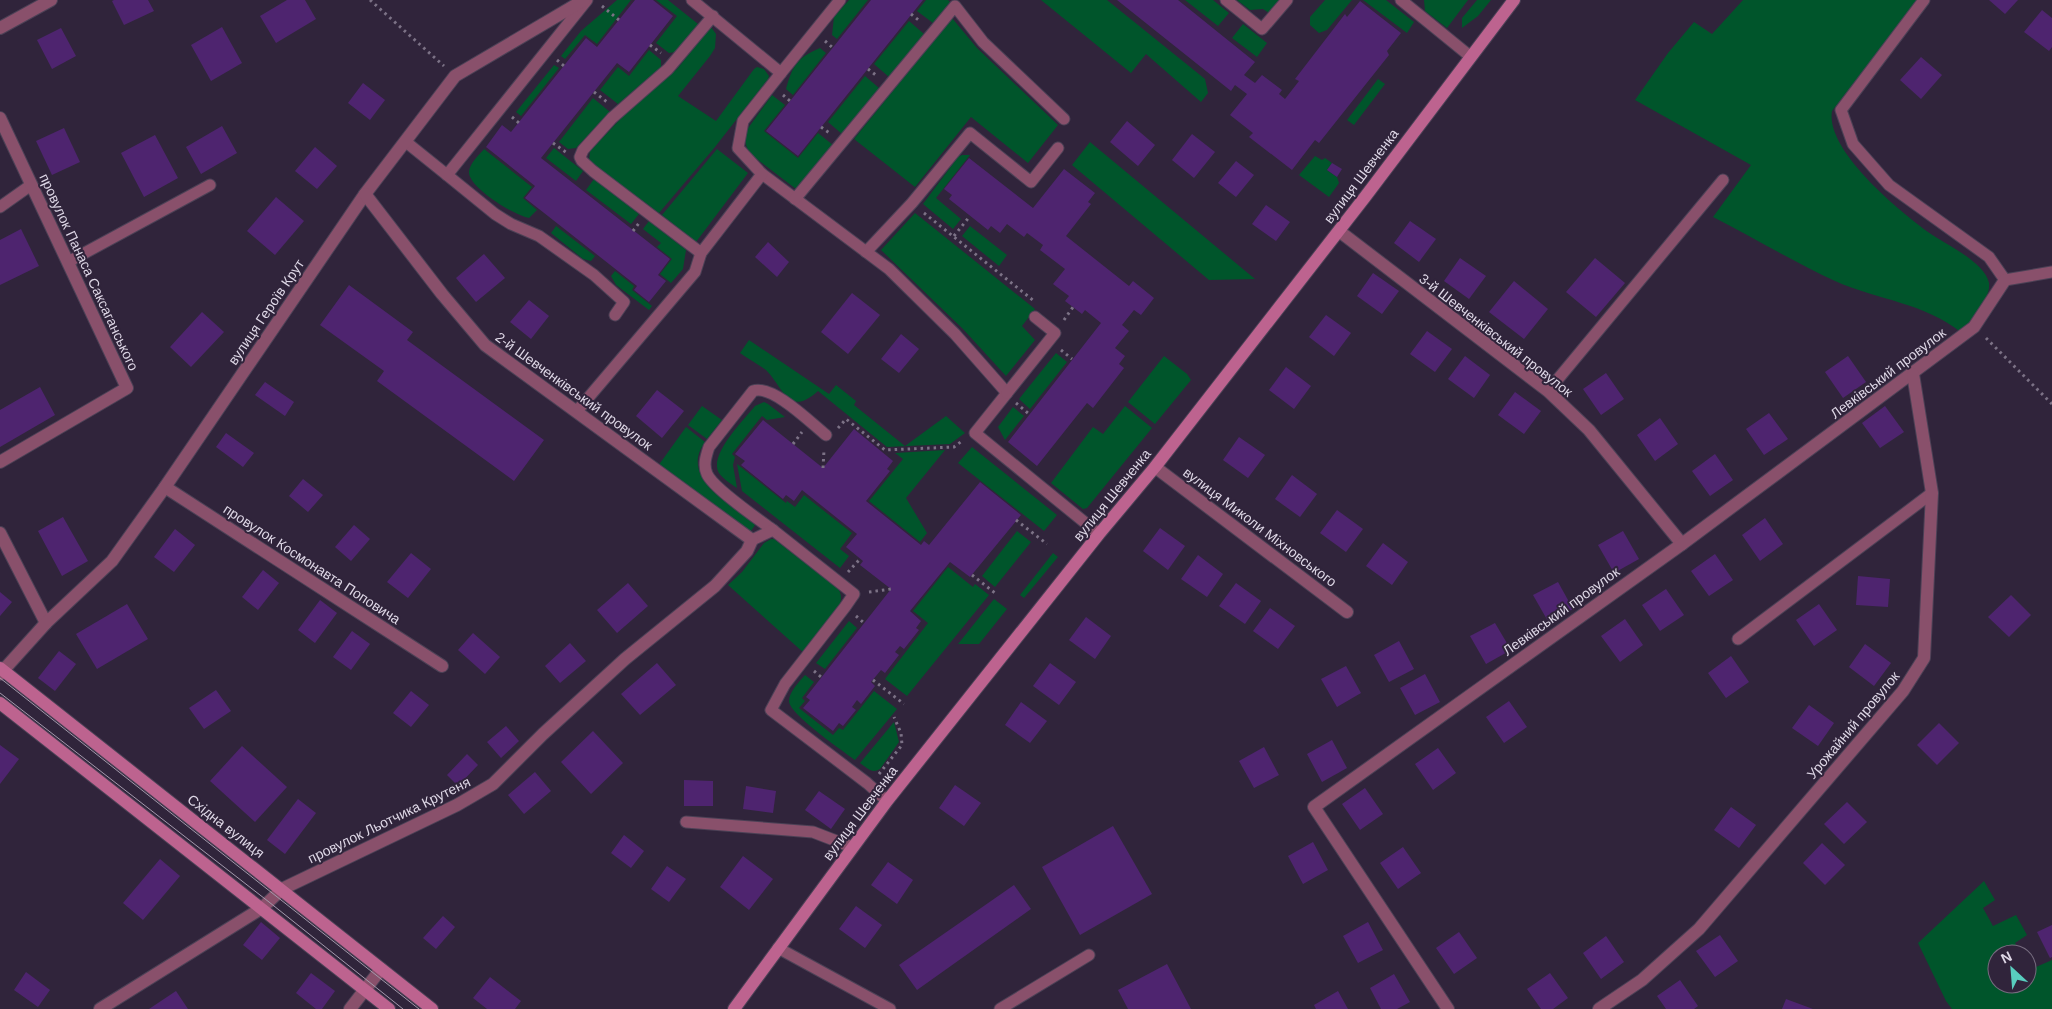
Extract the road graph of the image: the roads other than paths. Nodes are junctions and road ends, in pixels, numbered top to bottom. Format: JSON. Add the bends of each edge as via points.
{"nodes":[{"id":1,"x":51,"y":0,"type":"edge"},
{"id":2,"x":586,"y":0,"type":"edge"},
{"id":3,"x":692,"y":0,"type":"edge"},
{"id":4,"x":840,"y":0,"type":"edge"},
{"id":5,"x":1226,"y":0,"type":"edge"},
{"id":6,"x":1287,"y":0,"type":"edge"},
{"id":7,"x":1401,"y":0,"type":"edge"},
{"id":8,"x":1514,"y":0,"type":"edge"},
{"id":9,"x":1924,"y":0,"type":"edge"},
{"id":10,"x":713,"y":16,"type":"junction"},
{"id":11,"x":0,"y":28,"type":"edge"},
{"id":12,"x":1471,"y":57,"type":"junction"},
{"id":13,"x":780,"y":73,"type":"junction"},
{"id":14,"x":0,"y":118,"type":"edge"},
{"id":15,"x":1064,"y":118,"type":"dead end"},
{"id":16,"x":406,"y":142,"type":"junction"},
{"id":17,"x":1058,"y":148,"type":"dead end"},
{"id":18,"x":762,"y":174,"type":"junction"},
{"id":19,"x":447,"y":176,"type":"junction"},
{"id":20,"x":1723,"y":180,"type":"dead end"},
{"id":21,"x":31,"y":185,"type":"junction"},
{"id":22,"x":210,"y":185,"type":"dead end"},
{"id":23,"x":365,"y":194,"type":"junction"},
{"id":24,"x":796,"y":199,"type":"junction"},
{"id":25,"x":0,"y":207,"type":"edge"},
{"id":26,"x":1338,"y":231,"type":"junction"},
{"id":27,"x":866,"y":252,"type":"junction"},
{"id":28,"x":701,"y":253,"type":"junction"},
{"id":29,"x":68,"y":262,"type":"junction"},
{"id":30,"x":2052,"y":272,"type":"edge"},
{"id":31,"x":2005,"y":280,"type":"junction"},
{"id":32,"x":615,"y":315,"type":"dead end"},
{"id":33,"x":1035,"y":317,"type":"road end"},
{"id":34,"x":1913,"y":374,"type":"junction"},
{"id":35,"x":1548,"y":391,"type":"junction"},
{"id":36,"x":1007,"y":393,"type":"junction"},
{"id":37,"x":577,"y":411,"type":"junction"},
{"id":38,"x":826,"y":434,"type":"dead end"},
{"id":39,"x":0,"y":462,"type":"edge"},
{"id":40,"x":1155,"y":467,"type":"junction"},
{"id":41,"x":165,"y":487,"type":"junction"},
{"id":42,"x":1932,"y":493,"type":"junction"},
{"id":43,"x":773,"y":530,"type":"junction"},
{"id":44,"x":0,"y":533,"type":"edge"},
{"id":45,"x":1099,"y":534,"type":"junction"},
{"id":46,"x":752,"y":540,"type":"junction"},
{"id":47,"x":1682,"y":544,"type":"junction"},
{"id":48,"x":1347,"y":612,"type":"dead end"},
{"id":49,"x":46,"y":622,"type":"junction"},
{"id":50,"x":1738,"y":639,"type":"dead end"},
{"id":51,"x":442,"y":666,"type":"dead end"},
{"id":52,"x":1,"y":671,"type":"edge"},
{"id":53,"x":0,"y":703,"type":"edge"},
{"id":54,"x":886,"y":801,"type":"junction"},
{"id":55,"x":686,"y":822,"type":"dead end"},
{"id":56,"x":852,"y":848,"type":"junction"},
{"id":57,"x":282,"y":890,"type":"junction"},
{"id":58,"x":262,"y":908,"type":"junction"},
{"id":59,"x":778,"y":948,"type":"junction"},
{"id":60,"x":1088,"y":956,"type":"dead end"},
{"id":61,"x":381,"y":968,"type":"junction"},
{"id":62,"x":364,"y":990,"type":"junction"},
{"id":63,"x":100,"y":1009,"type":"edge"},
{"id":64,"x":350,"y":1009,"type":"edge"},
{"id":65,"x":389,"y":1009,"type":"edge"},
{"id":66,"x":432,"y":1009,"type":"edge"},
{"id":67,"x":734,"y":1009,"type":"edge"},
{"id":68,"x":890,"y":1009,"type":"edge"},
{"id":69,"x":1000,"y":1009,"type":"edge"},
{"id":70,"x":1448,"y":1009,"type":"edge"},
{"id":71,"x":1599,"y":1009,"type":"edge"}],
"edges":[{"from":1,"to":11,"type":"street"},
{"from":2,"to":16,"type":"street","name":"вулиця Героїв Крут","via":[[455,76]]},
{"from":2,"to":19,"type":"lane"},
{"from":3,"to":10,"type":"lane"},
{"from":4,"to":13,"type":"lane"},
{"from":5,"to":6,"type":"lane","via":[[1262,29]]},
{"from":7,"to":12,"type":"lane"},
{"from":8,"to":12,"type":"street","name":"вулиця Шевченка"},
{"from":9,"to":31,"type":"lane","via":[[1841,110],[1853,144],[1889,185],[1989,257]]},
{"from":10,"to":13,"type":"lane"},
{"from":10,"to":28,"type":"lane","via":[[668,69],[606,124],[580,157],[593,171]]},
{"from":12,"to":26,"type":"street","name":"вулиця Шевченка"},
{"from":13,"to":18,"type":"lane","via":[[743,121],[738,148]]},
{"from":14,"to":21,"type":"street","name":"провулок Панаса Саксаганського"},
{"from":15,"to":24,"type":"lane","via":[[984,42],[955,6]]},
{"from":16,"to":19,"type":"lane"},
{"from":16,"to":23,"type":"street","name":"вулиця Героїв Крут"},
{"from":17,"to":27,"type":"lane","via":[[1031,182],[970,133]]},
{"from":18,"to":24,"type":"lane"},
{"from":18,"to":28,"type":"lane"},
{"from":19,"to":32,"type":"lane","via":[[495,214],[540,236],[594,275],[624,302]]},
{"from":20,"to":35,"type":"lane"},
{"from":21,"to":25,"type":"lane"},
{"from":21,"to":29,"type":"street","name":"провулок Панаса Саксаганського"},
{"from":22,"to":29,"type":"lane"},
{"from":23,"to":37,"type":"street","name":"2-й Шевченківський провулок","via":[[485,345]]},
{"from":23,"to":41,"type":"street","name":"вулиця Героїв Крут"},
{"from":24,"to":27,"type":"lane"},
{"from":26,"to":35,"type":"street","name":"3-й Шевченківський провулок"},
{"from":26,"to":40,"type":"street","name":"вулиця Шевченка"},
{"from":27,"to":36,"type":"lane","via":[[889,269],[955,334]]},
{"from":28,"to":37,"type":"lane","via":[[695,272]]},
{"from":29,"to":39,"type":"street","name":"провулок Панаса Саксаганського","via":[[126,388]]},
{"from":30,"to":31,"type":"lane"},
{"from":31,"to":34,"type":"street","name":"Левківський провулок","via":[[1974,327]]},
{"from":33,"to":36,"type":"lane","via":[[1054,333]]},
{"from":34,"to":42,"type":"street","name":"Урожайний провулок"},
{"from":34,"to":47,"type":"street","name":"Левківський провулок"},
{"from":35,"to":47,"type":"street","name":"3-й Шевченківський провулок","via":[[1589,430]]},
{"from":36,"to":45,"type":"lane","via":[[975,433]]},
{"from":37,"to":46,"type":"street","name":"2-й Шевченківський провулок"},
{"from":38,"to":43,"type":"lane","via":[[773,394],[759,389],[753,391],[709,447],[705,467],[711,481]]},
{"from":40,"to":45,"type":"street","name":"вулиця Шевченка"},
{"from":40,"to":48,"type":"street","name":"вулиця Миколи Міхновського"},
{"from":41,"to":49,"type":"street","name":"вулиця Героїв Крут","via":[[112,561]]},
{"from":41,"to":51,"type":"street","name":"провулок Космонавта Поповича"},
{"from":42,"to":50,"type":"lane"},
{"from":42,"to":71,"type":"street","name":"Урожайний провулок","via":[[1924,658],[1904,691],[1699,929],[1642,980]]},
{"from":43,"to":46,"type":"lane"},
{"from":43,"to":54,"type":"lane","via":[[854,594],[785,684],[772,710]]},
{"from":44,"to":49,"type":"street"},
{"from":45,"to":54,"type":"street","name":"вулиця Шевченка"},
{"from":46,"to":57,"type":"street","name":"провулок Льотчика Крутеня","via":[[748,552],[715,586],[625,659],[493,784],[457,805]]},
{"from":47,"to":70,"type":"street","name":"Левківський провулок","via":[[1314,807]]},
{"from":49,"to":52,"type":"street","name":"вулиця Героїв Крут"},
{"from":52,"to":57,"type":"street","name":"Східна вулиця"},
{"from":53,"to":58,"type":"street"},
{"from":54,"to":56,"type":"street","name":"вулиця Шевченка"},
{"from":55,"to":56,"type":"lane","via":[[813,832]]},
{"from":56,"to":59,"type":"street","name":"вулиця Шевченка"},
{"from":57,"to":58,"type":"street","name":"провулок Льотчика Крутеня"},
{"from":57,"to":61,"type":"street","name":"Східна вулиця"},
{"from":58,"to":62,"type":"street"},
{"from":58,"to":63,"type":"street","name":"провулок Льотчика Крутеня"},
{"from":59,"to":67,"type":"street","name":"вулиця Шевченка"},
{"from":59,"to":68,"type":"lane"},
{"from":60,"to":69,"type":"lane"},
{"from":61,"to":62,"type":"street"},
{"from":61,"to":66,"type":"street","name":"Східна вулиця"},
{"from":62,"to":64,"type":"street"},
{"from":62,"to":65,"type":"street"}]}
